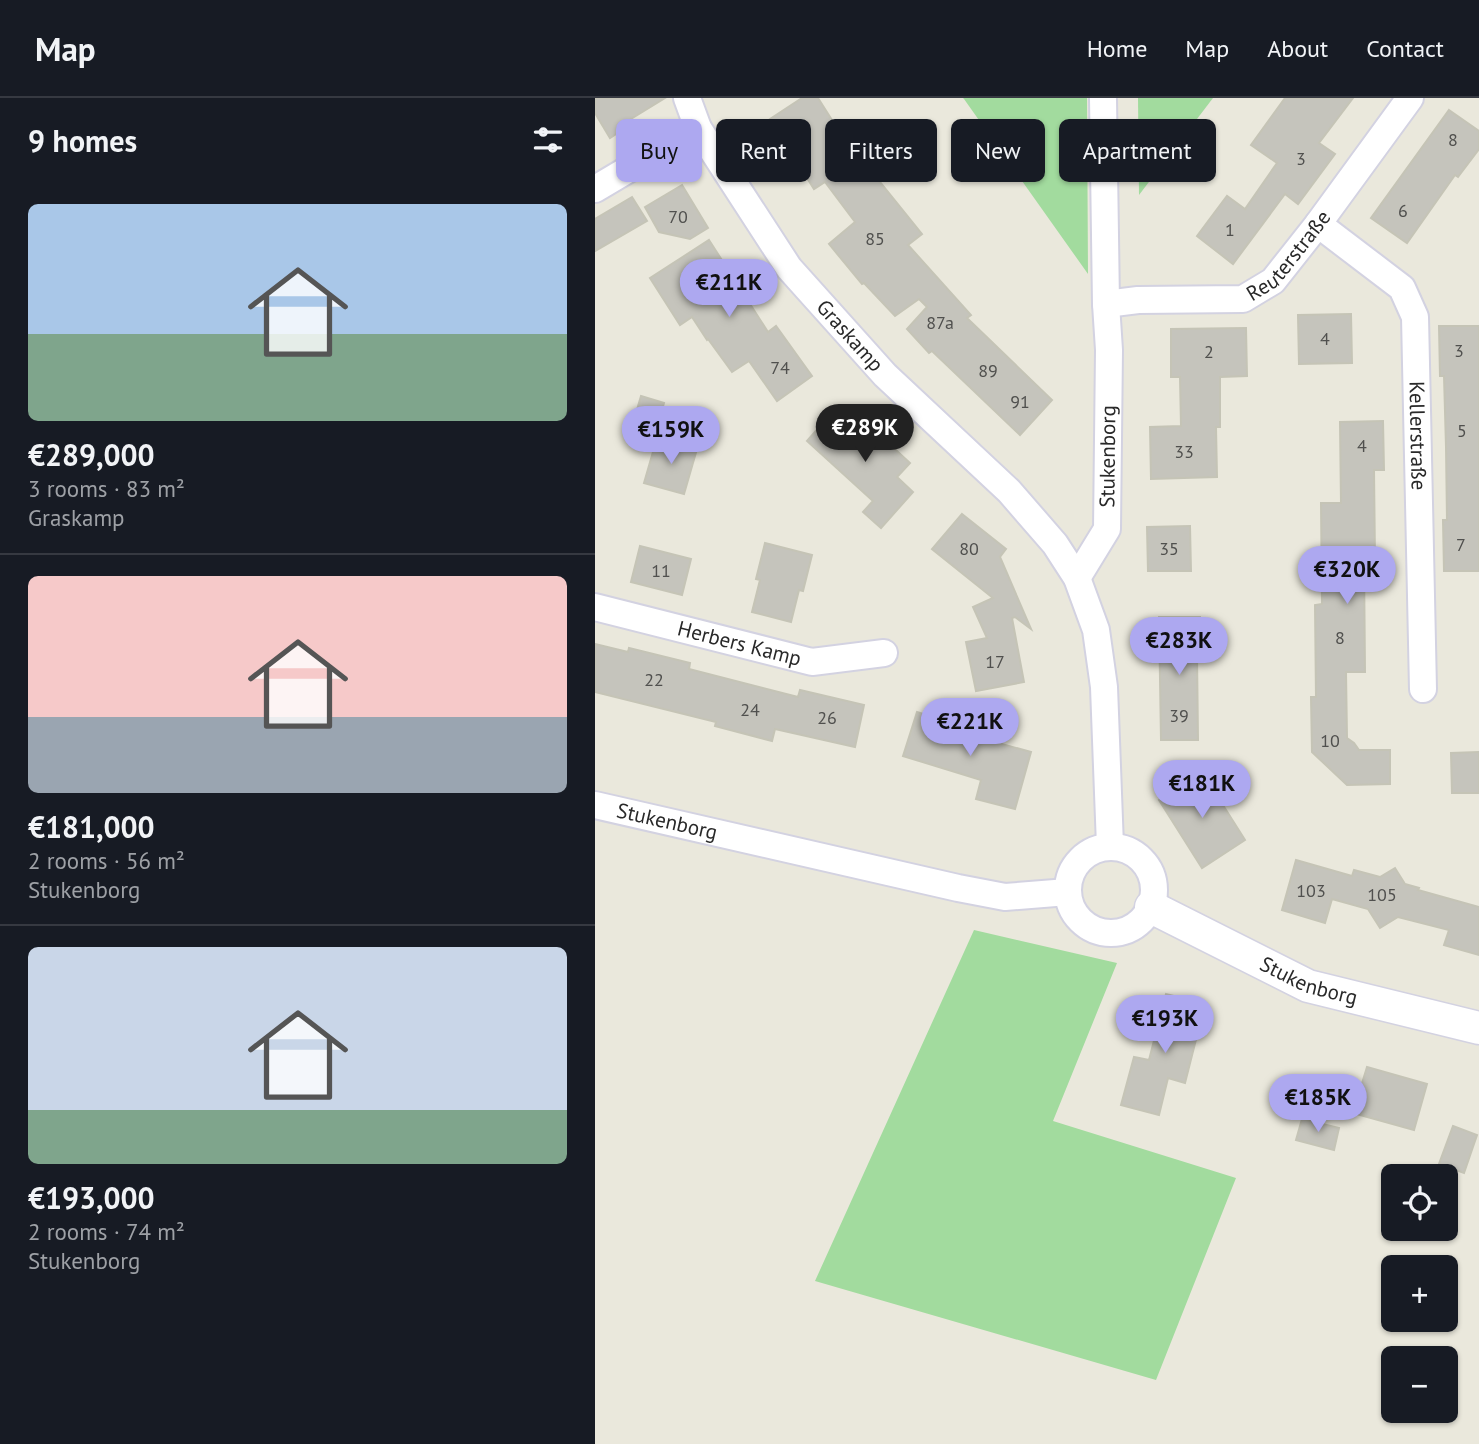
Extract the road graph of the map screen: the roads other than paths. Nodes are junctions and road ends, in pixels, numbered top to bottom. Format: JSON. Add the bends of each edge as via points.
{"nodes":[{"id":1,"x":687,"y":98,"type":"edge"},
{"id":2,"x":1103,"y":98,"type":"edge"},
{"id":3,"x":1410,"y":98,"type":"edge"},
{"id":4,"x":695,"y":119,"type":"edge"},
{"id":5,"x":702,"y":134,"type":"edge"},
{"id":6,"x":616,"y":177,"type":"edge"},
{"id":7,"x":595,"y":189,"type":"edge"},
{"id":8,"x":1318,"y":224,"type":"junction"},
{"id":9,"x":1106,"y":304,"type":"junction"},
{"id":10,"x":1077,"y":578,"type":"junction"},
{"id":11,"x":595,"y":607,"type":"edge"},
{"id":12,"x":884,"y":653,"type":"dead end"},
{"id":13,"x":1423,"y":689,"type":"dead end"},
{"id":14,"x":595,"y":805,"type":"edge"},
{"id":15,"x":1110,"y":846,"type":"junction"},
{"id":16,"x":1068,"y":892,"type":"junction"},
{"id":17,"x":1151,"y":907,"type":"junction"},
{"id":18,"x":1479,"y":1028,"type":"edge"}],
"edges":[{"from":1,"to":4,"type":"street","name":"Graskamp"},
{"from":2,"to":9,"type":"street","name":"Stukenborg"},
{"from":3,"to":8,"type":"street","name":"Reuterstraße"},
{"from":5,"to":10,"type":"street","name":"Graskamp","via":[[789,268],[885,375],[1009,491],[1055,544]]},
{"from":6,"to":7,"type":"street"},
{"from":8,"to":9,"type":"street","name":"Reuterstraße","via":[[1273,281],[1243,299]]},
{"from":8,"to":13,"type":"street","name":"Kellerstraße","via":[[1402,288],[1415,317]]},
{"from":9,"to":10,"type":"street","name":"Stukenborg","via":[[1107,529]]},
{"from":10,"to":15,"type":"street","via":[[1096,629],[1104,687]]},
{"from":11,"to":12,"type":"street","name":"Herbers Kamp","via":[[812,662]]},
{"from":14,"to":16,"type":"street","name":"Stukenborg","via":[[1005,897]]},
{"from":15,"to":16,"type":"street","via":[[1093,850],[1080,860],[1070,875]]},
{"from":15,"to":17,"type":"street","via":[[1131,851],[1147,865],[1154,886]]},
{"from":16,"to":17,"type":"street","via":[[1073,910],[1086,925],[1104,932],[1123,931],[1140,922]]},
{"from":17,"to":18,"type":"street","name":"Stukenborg","via":[[1308,986]]}]}
